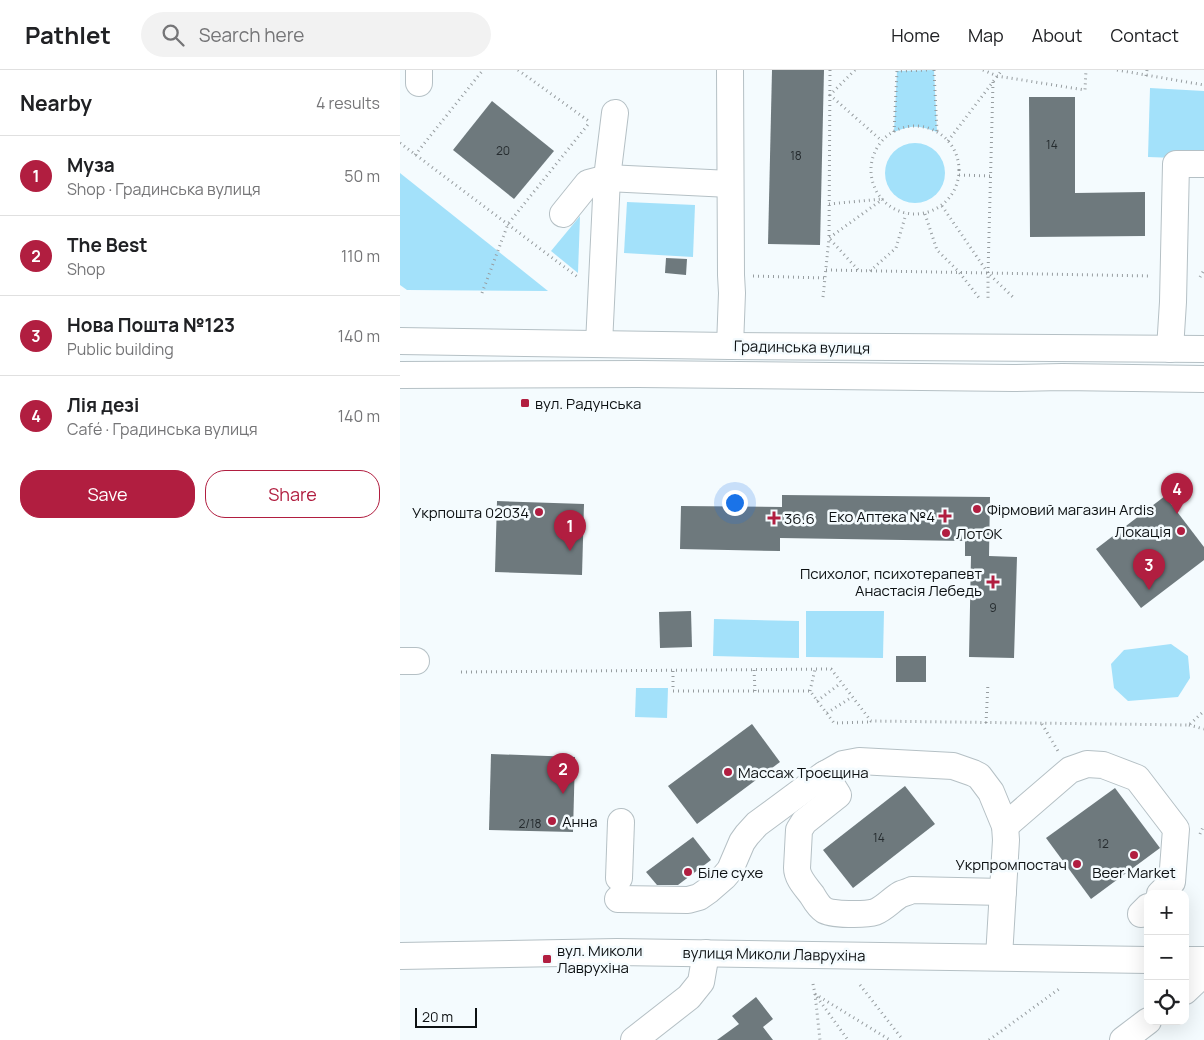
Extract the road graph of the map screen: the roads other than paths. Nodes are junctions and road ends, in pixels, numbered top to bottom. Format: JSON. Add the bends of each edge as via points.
{"nodes":[{"id":1,"x":730,"y":70,"type":"edge"},
{"id":2,"x":615,"y":113,"type":"dead end"},
{"id":3,"x":1204,"y":164,"type":"edge"},
{"id":4,"x":607,"y":178,"type":"junction"},
{"id":5,"x":730,"y":184,"type":"junction"},
{"id":6,"x":563,"y":214,"type":"dead end"},
{"id":7,"x":400,"y":341,"type":"edge"},
{"id":8,"x":599,"y":344,"type":"junction"},
{"id":9,"x":730,"y":346,"type":"junction"},
{"id":10,"x":1170,"y":349,"type":"junction"},
{"id":11,"x":1204,"y":350,"type":"edge"},
{"id":12,"x":400,"y":375,"type":"edge"},
{"id":13,"x":1204,"y":379,"type":"edge"},
{"id":14,"x":825,"y":774,"type":"junction"},
{"id":15,"x":621,"y":822,"type":"dead end"},
{"id":16,"x":1005,"y":826,"type":"junction"},
{"id":17,"x":1164,"y":890,"type":"edge"},
{"id":18,"x":1003,"y":892,"type":"junction"},
{"id":19,"x":706,"y":953,"type":"junction"},
{"id":20,"x":400,"y":956,"type":"edge"},
{"id":21,"x":999,"y":958,"type":"junction"},
{"id":22,"x":1144,"y":960,"type":"edge"},
{"id":23,"x":1189,"y":960,"type":"edge"},
{"id":24,"x":1204,"y":960,"type":"edge"},
{"id":25,"x":1204,"y":974,"type":"edge"},
{"id":26,"x":1189,"y":987,"type":"edge"},
{"id":27,"x":1144,"y":1024,"type":"edge"},
{"id":28,"x":634,"y":1040,"type":"edge"},
{"id":29,"x":1123,"y":1040,"type":"edge"}],
"edges":[{"from":1,"to":5,"type":"street"},
{"from":2,"to":4,"type":"street"},
{"from":3,"to":10,"type":"street","via":[[1176,164]]},
{"from":4,"to":5,"type":"street"},
{"from":4,"to":6,"type":"street","via":[[588,183]]},
{"from":4,"to":8,"type":"street"},
{"from":5,"to":9,"type":"street"},
{"from":7,"to":8,"type":"street","name":"Градинська вулиця"},
{"from":8,"to":9,"type":"street","name":"Градинська вулиця"},
{"from":9,"to":10,"type":"street","name":"Градинська вулиця"},
{"from":10,"to":11,"type":"street","name":"Градинська вулиця"},
{"from":12,"to":13,"type":"street","name":"Градинська вулиця"},
{"from":14,"to":15,"type":"street","via":[[746,835],[724,877],[699,897],[688,900],[619,888]]},
{"from":14,"to":16,"type":"street","via":[[843,764],[859,761],[953,766],[979,776]]},
{"from":14,"to":18,"type":"street","via":[[838,795],[804,822],[799,830],[797,868],[800,878],[824,910],[868,914],[912,890]]},
{"from":16,"to":17,"type":"street","via":[[1070,770],[1087,764],[1103,765],[1137,778],[1176,829],[1172,882]]},
{"from":16,"to":18,"type":"street"},
{"from":18,"to":21,"type":"street"},
{"from":19,"to":20,"type":"street","name":"вулиця Миколи Лаврухіна"},
{"from":19,"to":21,"type":"street","name":"вулиця Миколи Лаврухіна"},
{"from":19,"to":28,"type":"street","via":[[701,982],[690,997]]},
{"from":21,"to":22,"type":"street","name":"вулиця Миколи Лаврухіна"},
{"from":23,"to":24,"type":"street"},
{"from":25,"to":26,"type":"street"},
{"from":27,"to":29,"type":"street"}]}
